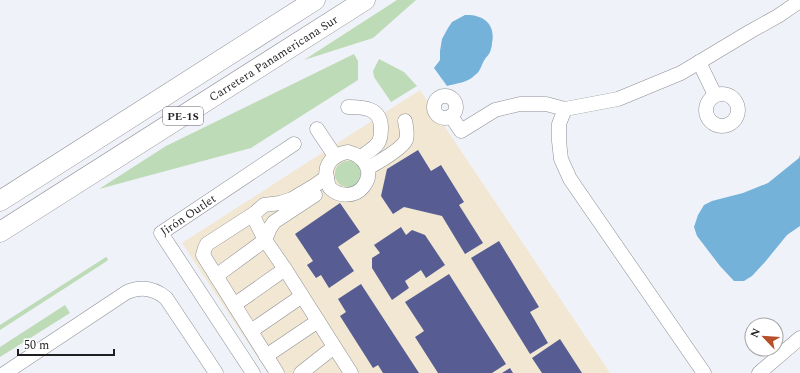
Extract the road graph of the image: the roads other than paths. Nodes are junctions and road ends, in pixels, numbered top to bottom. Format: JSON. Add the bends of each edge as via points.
{"nodes":[{"id":1,"x":315,"y":0,"type":"edge"},
{"id":2,"x":365,"y":0,"type":"edge"},
{"id":3,"x":800,"y":1,"type":"edge"},
{"id":4,"x":699,"y":62,"type":"junction"},
{"id":5,"x":715,"y":95,"type":"dead end"},
{"id":6,"x":348,"y":107,"type":"dead end"},
{"id":7,"x":565,"y":108,"type":"junction"},
{"id":8,"x":451,"y":116,"type":"dead end"},
{"id":9,"x":405,"y":121,"type":"dead end"},
{"id":10,"x":317,"y":129,"type":"dead end"},
{"id":11,"x":294,"y":144,"type":"dead end"},
{"id":12,"x":336,"y":156,"type":"junction"},
{"id":13,"x":364,"y":163,"type":"junction"},
{"id":14,"x":328,"y":182,"type":"junction"},
{"id":15,"x":0,"y":202,"type":"edge"},
{"id":16,"x":255,"y":213,"type":"junction"},
{"id":17,"x":0,"y":232,"type":"edge"},
{"id":18,"x":265,"y":240,"type":"junction"},
{"id":19,"x":285,"y":269,"type":"junction"},
{"id":20,"x":216,"y":276,"type":"junction"},
{"id":21,"x":302,"y":296,"type":"junction"},
{"id":22,"x":234,"y":305,"type":"junction"},
{"id":23,"x":318,"y":321,"type":"junction"},
{"id":24,"x":251,"y":331,"type":"junction"},
{"id":25,"x":800,"y":338,"type":"edge"},
{"id":26,"x":334,"y":347,"type":"junction"},
{"id":27,"x":266,"y":356,"type":"junction"},
{"id":28,"x":5,"y":373,"type":"edge"},
{"id":29,"x":216,"y":373,"type":"edge"},
{"id":30,"x":253,"y":373,"type":"edge"},
{"id":31,"x":277,"y":373,"type":"edge"},
{"id":32,"x":301,"y":373,"type":"edge"},
{"id":33,"x":351,"y":373,"type":"edge"},
{"id":34,"x":704,"y":373,"type":"edge"},
{"id":35,"x":759,"y":373,"type":"edge"}],
"edges":[{"from":1,"to":15,"type":"highway","number":"PE-1S"},
{"from":2,"to":17,"type":"highway","name":"Carretera Panamericana Sur","number":"PE-1S"},
{"from":3,"to":4,"type":"street"},
{"from":4,"to":5,"type":"street"},
{"from":4,"to":7,"type":"street","via":[[681,73],[618,99]]},
{"from":6,"to":13,"type":"street","via":[[370,110],[378,115],[381,122],[380,138]]},
{"from":7,"to":8,"type":"street","via":[[546,104],[520,104],[495,110],[461,131]]},
{"from":7,"to":34,"type":"street","via":[[559,124],[558,140],[561,159],[570,179]]},
{"from":9,"to":13,"type":"street","via":[[406,140],[400,147]]},
{"from":10,"to":12,"type":"street"},
{"from":11,"to":30,"type":"street","name":"Jirón Outlet","via":[[162,233]]},
{"from":12,"to":13,"type":"street","via":[[348,152],[355,154]]},
{"from":12,"to":14,"type":"street","via":[[327,167]]},
{"from":13,"to":14,"type":"street","via":[[368,175],[358,192],[337,192]]},
{"from":14,"to":16,"type":"street","via":[[314,186],[292,199],[264,205]]},
{"from":14,"to":18,"type":"street","via":[[316,194],[274,222]]},
{"from":16,"to":18,"type":"street","via":[[254,218]]},
{"from":16,"to":20,"type":"street","via":[[207,244],[203,255]]},
{"from":18,"to":19,"type":"street"},
{"from":18,"to":20,"type":"street"},
{"from":19,"to":21,"type":"street"},
{"from":19,"to":22,"type":"street"},
{"from":20,"to":22,"type":"street"},
{"from":21,"to":23,"type":"street"},
{"from":21,"to":24,"type":"street"},
{"from":22,"to":24,"type":"street"},
{"from":23,"to":26,"type":"street"},
{"from":23,"to":27,"type":"street"},
{"from":24,"to":27,"type":"street"},
{"from":25,"to":35,"type":"street"},
{"from":26,"to":32,"type":"street"},
{"from":26,"to":33,"type":"street"},
{"from":27,"to":31,"type":"street"},
{"from":28,"to":29,"type":"street","via":[[127,292],[141,288],[149,288],[166,298]]}]}
